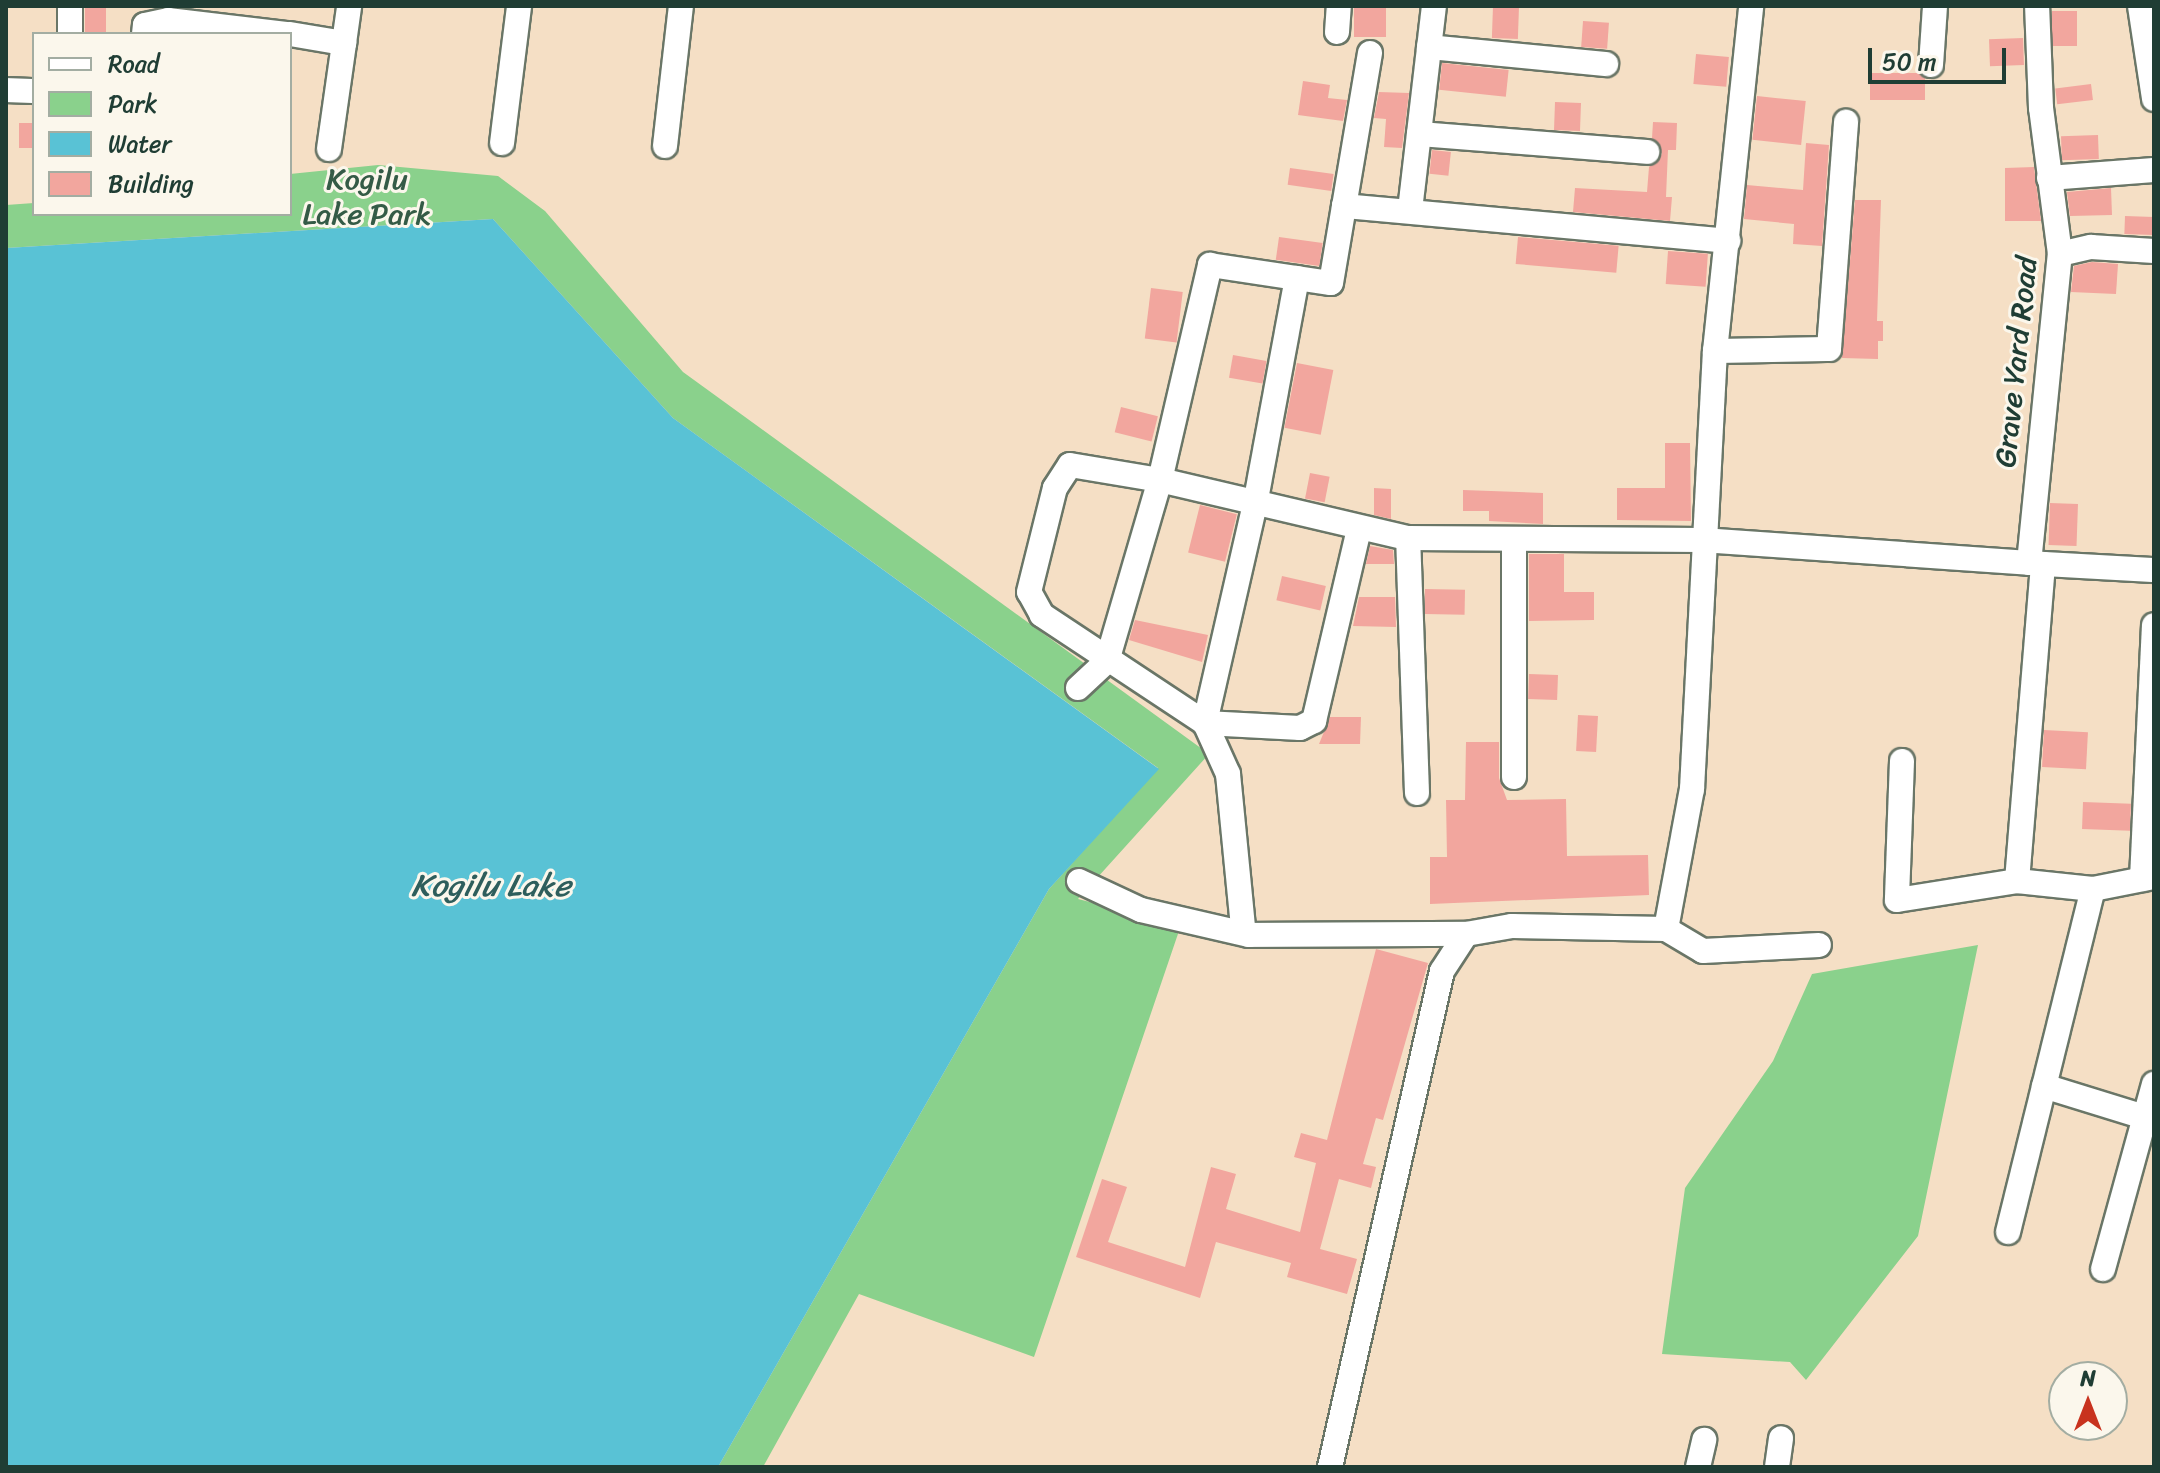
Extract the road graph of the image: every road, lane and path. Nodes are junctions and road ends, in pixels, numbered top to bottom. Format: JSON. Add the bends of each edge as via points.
{"nodes":[{"id":1,"x":70,"y":6,"type":"edge"},
{"id":2,"x":349,"y":6,"type":"edge"},
{"id":3,"x":519,"y":6,"type":"edge"},
{"id":4,"x":681,"y":6,"type":"edge"},
{"id":5,"x":1339,"y":6,"type":"edge"},
{"id":6,"x":1434,"y":6,"type":"edge"},
{"id":7,"x":1751,"y":6,"type":"edge"},
{"id":8,"x":1935,"y":6,"type":"edge"},
{"id":9,"x":2037,"y":6,"type":"edge"},
{"id":10,"x":2140,"y":6,"type":"edge"},
{"id":11,"x":168,"y":13,"type":"edge"},
{"id":12,"x":70,"y":32,"type":"edge"},
{"id":13,"x":144,"y":32,"type":"edge"},
{"id":14,"x":277,"y":32,"type":"edge"},
{"id":15,"x":1337,"y":32,"type":"dead end"},
{"id":16,"x":292,"y":34,"type":"edge"},
{"id":17,"x":344,"y":43,"type":"junction"},
{"id":18,"x":1429,"y":47,"type":"junction"},
{"id":19,"x":1370,"y":53,"type":"dead end"},
{"id":20,"x":1606,"y":64,"type":"dead end"},
{"id":21,"x":1931,"y":65,"type":"dead end"},
{"id":22,"x":6,"y":90,"type":"edge"},
{"id":23,"x":32,"y":91,"type":"edge"},
{"id":24,"x":2154,"y":99,"type":"edge"},
{"id":25,"x":1846,"y":122,"type":"dead end"},
{"id":26,"x":1419,"y":134,"type":"junction"},
{"id":27,"x":502,"y":143,"type":"dead end"},
{"id":28,"x":665,"y":146,"type":"dead end"},
{"id":29,"x":329,"y":149,"type":"dead end"},
{"id":30,"x":1647,"y":152,"type":"dead end"},
{"id":31,"x":2154,"y":170,"type":"edge"},
{"id":32,"x":2049,"y":178,"type":"junction"},
{"id":33,"x":1344,"y":206,"type":"junction"},
{"id":34,"x":1410,"y":210,"type":"junction"},
{"id":35,"x":1728,"y":241,"type":"junction"},
{"id":36,"x":2154,"y":251,"type":"edge"},
{"id":37,"x":2060,"y":254,"type":"junction"},
{"id":38,"x":1297,"y":278,"type":"junction"},
{"id":39,"x":1715,"y":351,"type":"junction"},
{"id":40,"x":1160,"y":480,"type":"junction"},
{"id":41,"x":1255,"y":504,"type":"junction"},
{"id":42,"x":1359,"y":529,"type":"junction"},
{"id":43,"x":1408,"y":538,"type":"junction"},
{"id":44,"x":1514,"y":540,"type":"junction"},
{"id":45,"x":1702,"y":540,"type":"junction"},
{"id":46,"x":2036,"y":564,"type":"junction"},
{"id":47,"x":2154,"y":570,"type":"edge"},
{"id":48,"x":2154,"y":625,"type":"edge"},
{"id":49,"x":1107,"y":661,"type":"junction"},
{"id":50,"x":1078,"y":688,"type":"dead end"},
{"id":51,"x":1205,"y":723,"type":"junction"},
{"id":52,"x":1902,"y":761,"type":"dead end"},
{"id":53,"x":1514,"y":777,"type":"dead end"},
{"id":54,"x":1417,"y":793,"type":"dead end"},
{"id":55,"x":2148,"y":878,"type":"edge"},
{"id":56,"x":1079,"y":881,"type":"dead end"},
{"id":57,"x":2017,"y":881,"type":"junction"},
{"id":58,"x":2093,"y":889,"type":"junction"},
{"id":59,"x":1243,"y":926,"type":"dead end"},
{"id":60,"x":1666,"y":929,"type":"junction"},
{"id":61,"x":1466,"y":934,"type":"junction"},
{"id":62,"x":1819,"y":945,"type":"dead end"},
{"id":63,"x":2154,"y":1084,"type":"edge"},
{"id":64,"x":2044,"y":1086,"type":"junction"},
{"id":65,"x":2149,"y":1118,"type":"edge"},
{"id":66,"x":2008,"y":1232,"type":"dead end"},
{"id":67,"x":2103,"y":1269,"type":"dead end"},
{"id":68,"x":1781,"y":1438,"type":"dead end"},
{"id":69,"x":1704,"y":1440,"type":"dead end"},
{"id":70,"x":1330,"y":1467,"type":"edge"},
{"id":71,"x":1698,"y":1467,"type":"edge"},
{"id":72,"x":1777,"y":1467,"type":"edge"}],
"edges":[{"from":1,"to":12,"type":"street"},
{"from":2,"to":17,"type":"street"},
{"from":3,"to":27,"type":"street"},
{"from":4,"to":28,"type":"street"},
{"from":5,"to":15,"type":"street"},
{"from":6,"to":18,"type":"street"},
{"from":7,"to":35,"type":"street"},
{"from":8,"to":21,"type":"street"},
{"from":9,"to":32,"type":"street","name":"Grave Yard Road"},
{"from":10,"to":24,"type":"street"},
{"from":11,"to":13,"type":"street","via":[[145,25]]},
{"from":11,"to":14,"type":"street"},
{"from":16,"to":17,"type":"street"},
{"from":17,"to":29,"type":"street"},
{"from":18,"to":20,"type":"street"},
{"from":18,"to":26,"type":"street"},
{"from":19,"to":33,"type":"street"},
{"from":22,"to":23,"type":"street"},
{"from":25,"to":39,"type":"street","via":[[1829,349]]},
{"from":26,"to":30,"type":"street"},
{"from":26,"to":34,"type":"street"},
{"from":31,"to":32,"type":"street"},
{"from":32,"to":37,"type":"street","name":"Grave Yard Road"},
{"from":33,"to":34,"type":"street"},
{"from":33,"to":38,"type":"street","via":[[1331,283]]},
{"from":34,"to":35,"type":"street"},
{"from":35,"to":39,"type":"street"},
{"from":36,"to":37,"type":"street","via":[[2091,247]]},
{"from":37,"to":46,"type":"street","name":"Grave Yard Road"},
{"from":38,"to":40,"type":"street","via":[[1210,265]]},
{"from":38,"to":41,"type":"street"},
{"from":39,"to":45,"type":"street"},
{"from":40,"to":41,"type":"street"},
{"from":40,"to":49,"type":"street"},
{"from":40,"to":49,"type":"street","via":[[1070,465],[1055,488],[1029,592],[1042,615]]},
{"from":41,"to":42,"type":"street"},
{"from":41,"to":51,"type":"street"},
{"from":42,"to":43,"type":"street"},
{"from":42,"to":51,"type":"street","via":[[1314,721],[1300,728]]},
{"from":43,"to":44,"type":"street"},
{"from":43,"to":54,"type":"street"},
{"from":44,"to":45,"type":"street"},
{"from":44,"to":53,"type":"street"},
{"from":45,"to":46,"type":"street"},
{"from":45,"to":60,"type":"street","via":[[1692,789]]},
{"from":46,"to":47,"type":"street"},
{"from":46,"to":57,"type":"street","name":"Grave Yard Road"},
{"from":48,"to":55,"type":"street"},
{"from":49,"to":50,"type":"street"},
{"from":49,"to":51,"type":"street"},
{"from":51,"to":59,"type":"street","via":[[1228,774]]},
{"from":52,"to":57,"type":"street","via":[[1897,900]]},
{"from":55,"to":58,"type":"street"},
{"from":56,"to":61,"type":"street","via":[[1141,910],[1249,935]]},
{"from":57,"to":58,"type":"street"},
{"from":58,"to":64,"type":"street"},
{"from":60,"to":61,"type":"street","via":[[1512,926]]},
{"from":60,"to":62,"type":"street","via":[[1703,951]]},
{"from":61,"to":70,"type":"street","via":[[1442,971]]},
{"from":63,"to":65,"type":"street"},
{"from":64,"to":65,"type":"street"},
{"from":64,"to":66,"type":"street"},
{"from":65,"to":67,"type":"street"},
{"from":68,"to":72,"type":"street"},
{"from":69,"to":71,"type":"street"}]}
